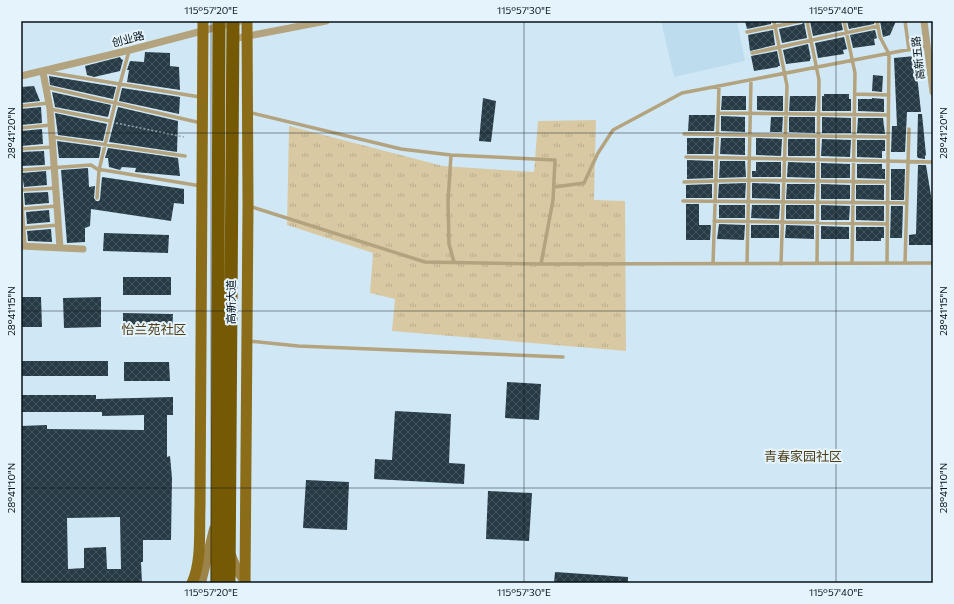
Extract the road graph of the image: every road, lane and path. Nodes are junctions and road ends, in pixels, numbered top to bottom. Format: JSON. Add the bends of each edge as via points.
{"nodes":[{"id":1,"x":247,"y":21,"type":"edge"},
{"id":2,"x":326,"y":21,"type":"edge"},
{"id":3,"x":774,"y":21,"type":"edge"},
{"id":4,"x":801,"y":21,"type":"edge"},
{"id":5,"x":807,"y":21,"type":"edge"},
{"id":6,"x":844,"y":21,"type":"edge"},
{"id":7,"x":877,"y":21,"type":"edge"},
{"id":8,"x":905,"y":21,"type":"edge"},
{"id":9,"x":924,"y":21,"type":"edge"},
{"id":10,"x":235,"y":22,"type":"edge"},
{"id":11,"x":219,"y":24,"type":"edge"},
{"id":12,"x":203,"y":26,"type":"edge"},
{"id":13,"x":775,"y":26,"type":"junction"},
{"id":14,"x":878,"y":26,"type":"junction"},
{"id":15,"x":747,"y":32,"type":"dead end"},
{"id":16,"x":847,"y":33,"type":"junction"},
{"id":17,"x":247,"y":36,"type":"junction"},
{"id":18,"x":233,"y":39,"type":"junction"},
{"id":19,"x":811,"y":41,"type":"junction"},
{"id":20,"x":927,"y":46,"type":"junction"},
{"id":21,"x":780,"y":47,"type":"junction"},
{"id":22,"x":130,"y":50,"type":"junction"},
{"id":23,"x":909,"y":50,"type":"junction"},
{"id":24,"x":752,"y":53,"type":"dead end"},
{"id":25,"x":889,"y":54,"type":"junction"},
{"id":26,"x":852,"y":61,"type":"junction"},
{"id":27,"x":816,"y":68,"type":"junction"},
{"id":28,"x":43,"y":72,"type":"junction"},
{"id":29,"x":785,"y":74,"type":"junction"},
{"id":30,"x":21,"y":76,"type":"edge"},
{"id":31,"x":751,"y":80,"type":"junction"},
{"id":32,"x":120,"y":83,"type":"junction"},
{"id":33,"x":718,"y":86,"type":"junction"},
{"id":34,"x":46,"y":87,"type":"junction"},
{"id":35,"x":933,"y":92,"type":"edge"},
{"id":36,"x":855,"y":94,"type":"junction"},
{"id":37,"x":889,"y":95,"type":"junction"},
{"id":38,"x":202,"y":97,"type":"junction"},
{"id":39,"x":115,"y":102,"type":"junction"},
{"id":40,"x":21,"y":106,"type":"edge"},
{"id":41,"x":50,"y":106,"type":"junction"},
{"id":42,"x":247,"y":112,"type":"junction"},
{"id":43,"x":718,"y":113,"type":"junction"},
{"id":44,"x":750,"y":113,"type":"junction"},
{"id":45,"x":786,"y":114,"type":"junction"},
{"id":46,"x":818,"y":114,"type":"junction"},
{"id":47,"x":854,"y":114,"type":"junction"},
{"id":48,"x":888,"y":115,"type":"junction"},
{"id":49,"x":110,"y":121,"type":"junction"},
{"id":50,"x":202,"y":123,"type":"junction"},
{"id":51,"x":51,"y":125,"type":"junction"},
{"id":52,"x":21,"y":128,"type":"edge"},
{"id":53,"x":909,"y":129,"type":"dead end"},
{"id":54,"x":684,"y":134,"type":"dead end"},
{"id":55,"x":717,"y":134,"type":"junction"},
{"id":56,"x":750,"y":135,"type":"junction"},
{"id":57,"x":786,"y":135,"type":"junction"},
{"id":58,"x":818,"y":136,"type":"junction"},
{"id":59,"x":854,"y":136,"type":"junction"},
{"id":60,"x":52,"y":137,"type":"junction"},
{"id":61,"x":184,"y":137,"type":"dead end"},
{"id":62,"x":888,"y":137,"type":"junction"},
{"id":63,"x":105,"y":144,"type":"junction"},
{"id":64,"x":53,"y":147,"type":"junction"},
{"id":65,"x":21,"y":149,"type":"edge"},
{"id":66,"x":451,"y":155,"type":"junction"},
{"id":67,"x":185,"y":156,"type":"dead end"},
{"id":68,"x":686,"y":157,"type":"dead end"},
{"id":69,"x":716,"y":157,"type":"junction"},
{"id":70,"x":749,"y":158,"type":"junction"},
{"id":71,"x":785,"y":159,"type":"junction"},
{"id":72,"x":818,"y":159,"type":"junction"},
{"id":73,"x":854,"y":160,"type":"junction"},
{"id":74,"x":888,"y":161,"type":"junction"},
{"id":75,"x":908,"y":161,"type":"junction"},
{"id":76,"x":933,"y":162,"type":"edge"},
{"id":77,"x":54,"y":168,"type":"junction"},
{"id":78,"x":21,"y":170,"type":"edge"},
{"id":79,"x":99,"y":170,"type":"junction"},
{"id":80,"x":716,"y":180,"type":"junction"},
{"id":81,"x":749,"y":180,"type":"junction"},
{"id":82,"x":784,"y":180,"type":"junction"},
{"id":83,"x":818,"y":181,"type":"junction"},
{"id":84,"x":853,"y":181,"type":"junction"},
{"id":85,"x":684,"y":182,"type":"dead end"},
{"id":86,"x":888,"y":182,"type":"junction"},
{"id":87,"x":202,"y":186,"type":"junction"},
{"id":88,"x":554,"y":187,"type":"junction"},
{"id":89,"x":56,"y":188,"type":"junction"},
{"id":90,"x":21,"y":190,"type":"edge"},
{"id":91,"x":21,"y":193,"type":"edge"},
{"id":92,"x":97,"y":198,"type":"dead end"},
{"id":93,"x":683,"y":201,"type":"dead end"},
{"id":94,"x":715,"y":201,"type":"junction"},
{"id":95,"x":748,"y":202,"type":"junction"},
{"id":96,"x":784,"y":202,"type":"junction"},
{"id":97,"x":818,"y":203,"type":"junction"},
{"id":98,"x":853,"y":203,"type":"junction"},
{"id":99,"x":907,"y":203,"type":"junction"},
{"id":100,"x":887,"y":204,"type":"junction"},
{"id":101,"x":57,"y":206,"type":"junction"},
{"id":102,"x":248,"y":206,"type":"junction"},
{"id":103,"x":22,"y":209,"type":"edge"},
{"id":104,"x":714,"y":221,"type":"junction"},
{"id":105,"x":748,"y":221,"type":"junction"},
{"id":106,"x":783,"y":222,"type":"junction"},
{"id":107,"x":818,"y":222,"type":"junction"},
{"id":108,"x":852,"y":223,"type":"junction"},
{"id":109,"x":887,"y":224,"type":"junction"},
{"id":110,"x":58,"y":225,"type":"junction"},
{"id":111,"x":24,"y":228,"type":"junction"},
{"id":112,"x":23,"y":246,"type":"edge"},
{"id":113,"x":60,"y":248,"type":"junction"},
{"id":114,"x":83,"y":249,"type":"dead end"},
{"id":115,"x":454,"y":262,"type":"junction"},
{"id":116,"x":541,"y":264,"type":"junction"},
{"id":117,"x":713,"y":264,"type":"junction"},
{"id":118,"x":747,"y":264,"type":"junction"},
{"id":119,"x":782,"y":264,"type":"junction"},
{"id":120,"x":817,"y":264,"type":"junction"},
{"id":121,"x":852,"y":264,"type":"junction"},
{"id":122,"x":886,"y":264,"type":"junction"},
{"id":123,"x":905,"y":264,"type":"junction"},
{"id":124,"x":933,"y":264,"type":"edge"},
{"id":125,"x":247,"y":341,"type":"junction"},
{"id":126,"x":563,"y":358,"type":"dead end"},
{"id":127,"x":217,"y":515,"type":"junction"},
{"id":128,"x":229,"y":549,"type":"junction"},
{"id":129,"x":192,"y":583,"type":"edge"},
{"id":130,"x":201,"y":583,"type":"edge"},
{"id":131,"x":217,"y":583,"type":"edge"},
{"id":132,"x":229,"y":583,"type":"edge"},
{"id":133,"x":246,"y":583,"type":"edge"}],
"edges":[{"from":1,"to":17,"type":"main road"},
{"from":2,"to":17,"type":"street"},
{"from":3,"to":13,"type":"lane"},
{"from":4,"to":13,"type":"lane"},
{"from":5,"to":19,"type":"lane"},
{"from":6,"to":16,"type":"lane"},
{"from":7,"to":14,"type":"lane"},
{"from":8,"to":23,"type":"lane"},
{"from":9,"to":20,"type":"street","name":"高新五路"},
{"from":10,"to":11,"type":"street","name":"创业路"},
{"from":10,"to":18,"type":"highway","name":"高新大道"},
{"from":11,"to":12,"type":"street","name":"创业路"},
{"from":11,"to":127,"type":"highway","name":"高新大道"},
{"from":12,"to":22,"type":"street","name":"创业路"},
{"from":12,"to":38,"type":"main road"},
{"from":13,"to":15,"type":"lane"},
{"from":13,"to":21,"type":"lane"},
{"from":14,"to":16,"type":"lane"},
{"from":14,"to":25,"type":"lane","via":[[880,37]]},
{"from":16,"to":19,"type":"lane"},
{"from":16,"to":26,"type":"lane"},
{"from":17,"to":18,"type":"street"},
{"from":17,"to":42,"type":"main road"},
{"from":18,"to":128,"type":"highway","name":"高新大道"},
{"from":19,"to":21,"type":"lane"},
{"from":19,"to":27,"type":"lane"},
{"from":20,"to":23,"type":"lane"},
{"from":20,"to":35,"type":"street","name":"高新五路"},
{"from":21,"to":24,"type":"lane"},
{"from":21,"to":29,"type":"lane"},
{"from":22,"to":28,"type":"street","name":"创业路"},
{"from":22,"to":32,"type":"lane"},
{"from":23,"to":25,"type":"lane"},
{"from":25,"to":26,"type":"lane"},
{"from":25,"to":37,"type":"lane"},
{"from":26,"to":27,"type":"lane"},
{"from":26,"to":36,"type":"lane"},
{"from":27,"to":29,"type":"lane"},
{"from":27,"to":46,"type":"lane","via":[[819,80]]},
{"from":28,"to":30,"type":"street","name":"创业路"},
{"from":28,"to":32,"type":"lane"},
{"from":28,"to":34,"type":"street"},
{"from":29,"to":31,"type":"lane"},
{"from":29,"to":45,"type":"lane"},
{"from":31,"to":33,"type":"lane"},
{"from":31,"to":44,"type":"lane"},
{"from":32,"to":38,"type":"lane"},
{"from":32,"to":39,"type":"lane"},
{"from":33,"to":43,"type":"lane"},
{"from":33,"to":88,"type":"lane","via":[[682,93],[614,130],[598,153],[584,183]]},
{"from":34,"to":39,"type":"lane"},
{"from":34,"to":41,"type":"street"},
{"from":36,"to":37,"type":"lane"},
{"from":36,"to":47,"type":"lane"},
{"from":37,"to":48,"type":"lane"},
{"from":38,"to":50,"type":"main road"},
{"from":39,"to":49,"type":"lane"},
{"from":39,"to":50,"type":"lane"},
{"from":40,"to":41,"type":"lane"},
{"from":41,"to":49,"type":"lane"},
{"from":41,"to":51,"type":"street"},
{"from":42,"to":66,"type":"lane","via":[[401,149]]},
{"from":42,"to":102,"type":"main road"},
{"from":43,"to":44,"type":"lane"},
{"from":43,"to":55,"type":"lane"},
{"from":44,"to":45,"type":"lane"},
{"from":44,"to":56,"type":"lane"},
{"from":45,"to":46,"type":"lane"},
{"from":45,"to":57,"type":"lane"},
{"from":46,"to":47,"type":"lane"},
{"from":46,"to":58,"type":"lane"},
{"from":47,"to":48,"type":"lane"},
{"from":47,"to":59,"type":"lane"},
{"from":48,"to":62,"type":"lane"},
{"from":49,"to":61,"type":"path"},
{"from":49,"to":63,"type":"lane"},
{"from":50,"to":87,"type":"main road"},
{"from":51,"to":52,"type":"lane"},
{"from":51,"to":60,"type":"street"},
{"from":53,"to":75,"type":"lane"},
{"from":54,"to":55,"type":"lane"},
{"from":55,"to":56,"type":"lane"},
{"from":55,"to":69,"type":"lane"},
{"from":56,"to":57,"type":"lane"},
{"from":56,"to":70,"type":"lane"},
{"from":57,"to":58,"type":"lane"},
{"from":57,"to":71,"type":"lane"},
{"from":58,"to":59,"type":"lane"},
{"from":58,"to":72,"type":"lane"},
{"from":59,"to":62,"type":"lane"},
{"from":59,"to":73,"type":"lane"},
{"from":60,"to":63,"type":"lane"},
{"from":60,"to":64,"type":"street"},
{"from":62,"to":74,"type":"lane"},
{"from":63,"to":67,"type":"lane"},
{"from":63,"to":79,"type":"lane"},
{"from":64,"to":65,"type":"lane"},
{"from":64,"to":77,"type":"street"},
{"from":66,"to":88,"type":"lane","via":[[555,160]]},
{"from":66,"to":115,"type":"lane","via":[[449,244]]},
{"from":68,"to":69,"type":"lane"},
{"from":69,"to":70,"type":"lane"},
{"from":69,"to":80,"type":"lane"},
{"from":70,"to":71,"type":"lane"},
{"from":70,"to":81,"type":"lane"},
{"from":71,"to":72,"type":"lane"},
{"from":71,"to":82,"type":"lane"},
{"from":72,"to":73,"type":"lane"},
{"from":72,"to":83,"type":"lane"},
{"from":73,"to":74,"type":"lane"},
{"from":73,"to":84,"type":"lane"},
{"from":74,"to":75,"type":"lane"},
{"from":74,"to":86,"type":"lane"},
{"from":75,"to":76,"type":"lane"},
{"from":75,"to":99,"type":"lane"},
{"from":77,"to":78,"type":"lane"},
{"from":77,"to":79,"type":"lane","via":[[91,165]]},
{"from":77,"to":89,"type":"street"},
{"from":79,"to":87,"type":"lane"},
{"from":79,"to":92,"type":"lane"},
{"from":80,"to":81,"type":"lane"},
{"from":80,"to":85,"type":"lane"},
{"from":80,"to":94,"type":"lane"},
{"from":81,"to":82,"type":"lane"},
{"from":81,"to":95,"type":"lane"},
{"from":82,"to":83,"type":"lane"},
{"from":82,"to":96,"type":"lane"},
{"from":83,"to":84,"type":"lane"},
{"from":83,"to":97,"type":"lane"},
{"from":84,"to":86,"type":"lane"},
{"from":84,"to":98,"type":"lane"},
{"from":86,"to":100,"type":"lane"},
{"from":87,"to":129,"type":"main road","via":[[200,507],[198,560]]},
{"from":88,"to":116,"type":"lane"},
{"from":89,"to":90,"type":"lane"},
{"from":89,"to":101,"type":"street"},
{"from":91,"to":103,"type":"lane"},
{"from":93,"to":94,"type":"lane"},
{"from":94,"to":95,"type":"lane"},
{"from":94,"to":104,"type":"lane"},
{"from":95,"to":96,"type":"lane"},
{"from":95,"to":105,"type":"lane"},
{"from":96,"to":97,"type":"lane"},
{"from":96,"to":106,"type":"lane"},
{"from":97,"to":98,"type":"lane"},
{"from":97,"to":107,"type":"lane"},
{"from":98,"to":100,"type":"lane"},
{"from":98,"to":108,"type":"lane"},
{"from":99,"to":100,"type":"lane"},
{"from":99,"to":123,"type":"lane"},
{"from":100,"to":109,"type":"lane"},
{"from":101,"to":103,"type":"lane"},
{"from":101,"to":110,"type":"street"},
{"from":102,"to":115,"type":"lane","via":[[425,262]]},
{"from":102,"to":125,"type":"main road"},
{"from":103,"to":111,"type":"lane"},
{"from":104,"to":105,"type":"lane"},
{"from":104,"to":117,"type":"lane"},
{"from":105,"to":106,"type":"lane"},
{"from":105,"to":118,"type":"lane"},
{"from":106,"to":107,"type":"lane"},
{"from":106,"to":119,"type":"lane"},
{"from":107,"to":108,"type":"lane"},
{"from":107,"to":120,"type":"lane"},
{"from":108,"to":109,"type":"lane"},
{"from":108,"to":121,"type":"lane"},
{"from":109,"to":122,"type":"lane"},
{"from":110,"to":111,"type":"lane"},
{"from":110,"to":113,"type":"street"},
{"from":111,"to":112,"type":"lane"},
{"from":112,"to":113,"type":"street"},
{"from":113,"to":114,"type":"street"},
{"from":115,"to":116,"type":"lane"},
{"from":116,"to":117,"type":"lane"},
{"from":117,"to":118,"type":"lane"},
{"from":118,"to":119,"type":"lane"},
{"from":119,"to":120,"type":"lane"},
{"from":120,"to":121,"type":"lane"},
{"from":121,"to":122,"type":"lane"},
{"from":122,"to":123,"type":"lane"},
{"from":123,"to":124,"type":"lane"},
{"from":125,"to":126,"type":"lane","via":[[298,346]]},
{"from":125,"to":133,"type":"main road"},
{"from":127,"to":130,"type":"main road"},
{"from":127,"to":131,"type":"highway","name":"高新大道"},
{"from":128,"to":132,"type":"highway","name":"高新大道"},
{"from":128,"to":133,"type":"main road","via":[[237,570]]}]}
